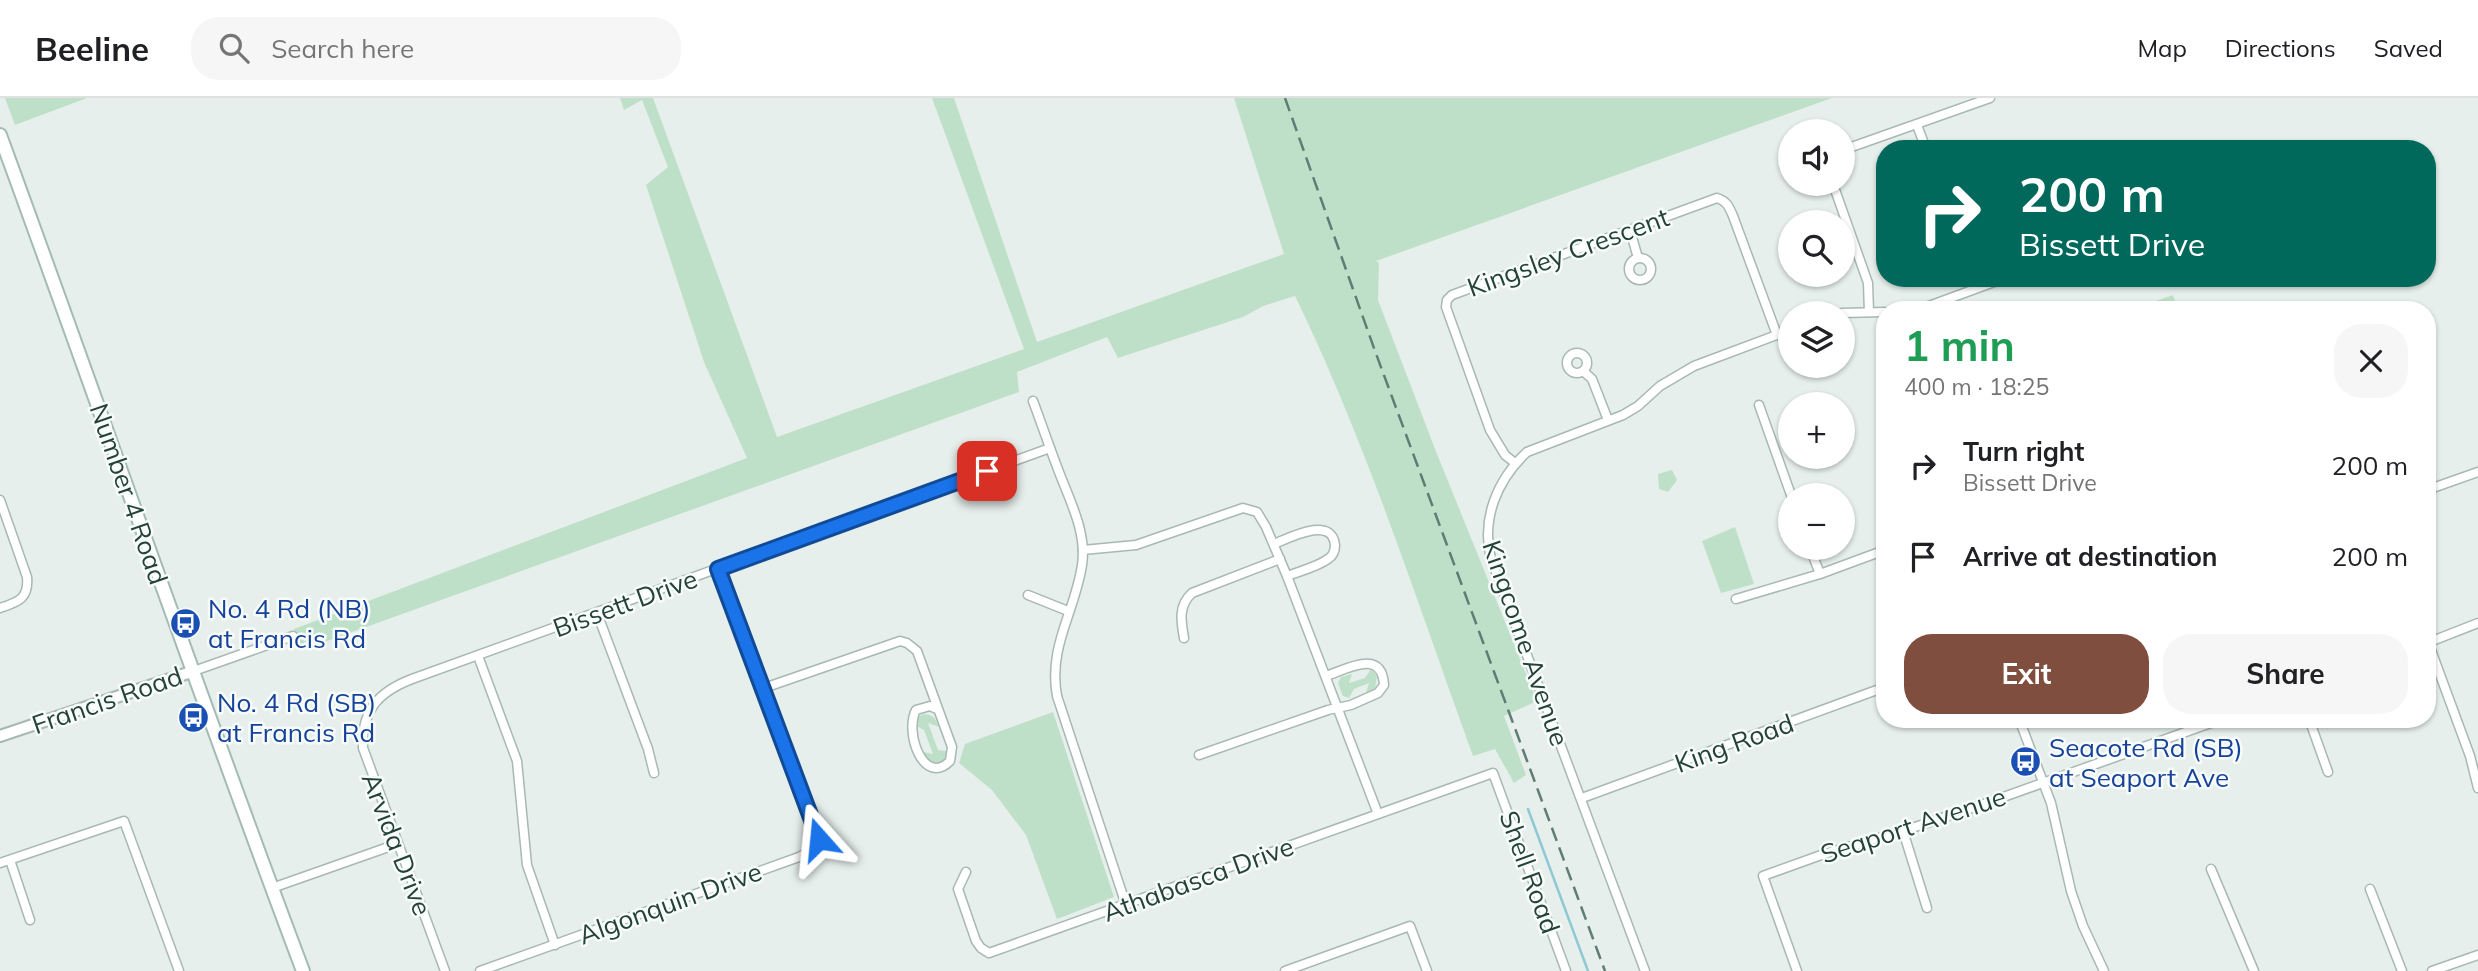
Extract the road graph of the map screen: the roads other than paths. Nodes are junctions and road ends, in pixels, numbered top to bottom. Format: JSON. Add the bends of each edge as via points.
{"nodes":[{"id":1,"x":1990,"y":98,"type":"edge"},
{"id":2,"x":1917,"y":125,"type":"junction"},
{"id":3,"x":0,"y":135,"type":"edge"},
{"id":4,"x":1923,"y":140,"type":"edge"},
{"id":5,"x":1855,"y":146,"type":"edge"},
{"id":6,"x":1837,"y":196,"type":"edge"},
{"id":7,"x":1630,"y":230,"type":"junction"},
{"id":8,"x":1638,"y":258,"type":"dead end"},
{"id":9,"x":1978,"y":288,"type":"edge"},
{"id":10,"x":1943,"y":301,"type":"edge"},
{"id":11,"x":1869,"y":312,"type":"junction"},
{"id":12,"x":1876,"y":312,"type":"edge"},
{"id":13,"x":1855,"y":313,"type":"edge"},
{"id":14,"x":1777,"y":335,"type":"joint"},
{"id":15,"x":1583,"y":371,"type":"dead end"},
{"id":16,"x":1033,"y":401,"type":"dead end"},
{"id":17,"x":1759,"y":405,"type":"dead end"},
{"id":18,"x":1608,"y":421,"type":"junction"},
{"id":19,"x":1050,"y":448,"type":"junction"},
{"id":20,"x":1515,"y":463,"type":"junction"},
{"id":21,"x":2478,"y":472,"type":"edge"},
{"id":22,"x":1787,"y":483,"type":"edge"},
{"id":23,"x":2436,"y":488,"type":"edge"},
{"id":24,"x":1,"y":505,"type":"edge"},
{"id":25,"x":1273,"y":544,"type":"junction"},
{"id":26,"x":1083,"y":550,"type":"junction"},
{"id":27,"x":1876,"y":553,"type":"edge"},
{"id":28,"x":1280,"y":559,"type":"junction"},
{"id":29,"x":1815,"y":560,"type":"edge"},
{"id":30,"x":718,"y":569,"type":"junction"},
{"id":31,"x":1820,"y":574,"type":"junction"},
{"id":32,"x":1287,"y":576,"type":"junction"},
{"id":33,"x":1028,"y":596,"type":"dead end"},
{"id":34,"x":1736,"y":598,"type":"dead end"},
{"id":35,"x":0,"y":608,"type":"edge"},
{"id":36,"x":1068,"y":611,"type":"junction"},
{"id":37,"x":597,"y":613,"type":"junction"},
{"id":38,"x":2478,"y":623,"type":"edge"},
{"id":39,"x":293,"y":636,"type":"dead end"},
{"id":40,"x":1184,"y":638,"type":"dead end"},
{"id":41,"x":2436,"y":639,"type":"edge"},
{"id":42,"x":478,"y":656,"type":"junction"},
{"id":43,"x":2436,"y":664,"type":"edge"},
{"id":44,"x":191,"y":672,"type":"junction"},
{"id":45,"x":1326,"y":676,"type":"junction"},
{"id":46,"x":764,"y":688,"type":"junction"},
{"id":47,"x":1876,"y":690,"type":"edge"},
{"id":48,"x":1339,"y":707,"type":"junction"},
{"id":49,"x":937,"y":709,"type":"junction"},
{"id":50,"x":367,"y":715,"type":"joint"},
{"id":51,"x":2022,"y":728,"type":"edge"},
{"id":52,"x":2196,"y":728,"type":"edge"},
{"id":53,"x":2312,"y":728,"type":"edge"},
{"id":54,"x":0,"y":736,"type":"edge"},
{"id":55,"x":1199,"y":755,"type":"dead end"},
{"id":56,"x":2328,"y":772,"type":"dead end"},
{"id":57,"x":654,"y":773,"type":"dead end"},
{"id":58,"x":1493,"y":773,"type":"joint"},
{"id":59,"x":2043,"y":782,"type":"junction"},
{"id":60,"x":2478,"y":788,"type":"edge"},
{"id":61,"x":1582,"y":798,"type":"junction"},
{"id":62,"x":1378,"y":814,"type":"junction"},
{"id":63,"x":1903,"y":831,"type":"junction"},
{"id":64,"x":397,"y":844,"type":"junction"},
{"id":65,"x":10,"y":860,"type":"junction"},
{"id":66,"x":0,"y":863,"type":"edge"},
{"id":67,"x":2211,"y":869,"type":"dead end"},
{"id":68,"x":966,"y":872,"type":"dead end"},
{"id":69,"x":271,"y":888,"type":"junction"},
{"id":70,"x":2370,"y":888,"type":"dead end"},
{"id":71,"x":1126,"y":905,"type":"junction"},
{"id":72,"x":1927,"y":908,"type":"dead end"},
{"id":73,"x":30,"y":920,"type":"dead end"},
{"id":74,"x":555,"y":945,"type":"junction"},
{"id":75,"x":2478,"y":955,"type":"edge"},
{"id":76,"x":179,"y":971,"type":"edge"},
{"id":77,"x":303,"y":971,"type":"edge"},
{"id":78,"x":445,"y":971,"type":"edge"},
{"id":79,"x":480,"y":971,"type":"edge"},
{"id":80,"x":1285,"y":971,"type":"edge"},
{"id":81,"x":1427,"y":971,"type":"edge"},
{"id":82,"x":1566,"y":971,"type":"edge"},
{"id":83,"x":1645,"y":971,"type":"edge"},
{"id":84,"x":1797,"y":971,"type":"edge"},
{"id":85,"x":2104,"y":971,"type":"edge"},
{"id":86,"x":2254,"y":971,"type":"edge"},
{"id":87,"x":2402,"y":971,"type":"edge"},
{"id":88,"x":2432,"y":971,"type":"edge"}],
"edges":[{"from":1,"to":2,"type":"street"},
{"from":2,"to":4,"type":"street"},
{"from":2,"to":5,"type":"street"},
{"from":3,"to":44,"type":"main road","name":"Number 4 Road"},
{"from":6,"to":11,"type":"street","via":[[1868,283]]},
{"from":7,"to":8,"type":"street"},
{"from":7,"to":14,"type":"street","name":"Kingsley Crescent","via":[[1717,198],[1723,200]]},
{"from":7,"to":20,"type":"street","name":"Kingsley Crescent","via":[[1458,292],[1447,300],[1490,430],[1505,456]]},
{"from":9,"to":10,"type":"street"},
{"from":11,"to":12,"type":"street"},
{"from":11,"to":13,"type":"street"},
{"from":14,"to":18,"type":"street","name":"Kingcome Avenue","via":[[1694,366],[1638,406]]},
{"from":15,"to":18,"type":"street","via":[[1592,379]]},
{"from":16,"to":19,"type":"street"},
{"from":17,"to":22,"type":"street"},
{"from":18,"to":20,"type":"street","name":"Kingcome Avenue","via":[[1544,444]]},
{"from":19,"to":26,"type":"street"},
{"from":19,"to":30,"type":"street","name":"Bissett Drive"},
{"from":20,"to":61,"type":"street","name":"Kingcome Avenue","via":[[1492,508],[1487,542]]},
{"from":21,"to":23,"type":"street"},
{"from":24,"to":35,"type":"street","via":[[28,585],[24,598]]},
{"from":25,"to":26,"type":"street","via":[[1262,517],[1243,508],[1136,545]]},
{"from":25,"to":28,"type":"street"},
{"from":25,"to":32,"type":"street","via":[[1316,529],[1333,538],[1335,549],[1330,558]]},
{"from":26,"to":36,"type":"street"},
{"from":27,"to":31,"type":"street"},
{"from":28,"to":32,"type":"street"},
{"from":28,"to":40,"type":"street","via":[[1192,593],[1180,616]]},
{"from":29,"to":31,"type":"street"},
{"from":30,"to":37,"type":"street","name":"Bissett Drive"},
{"from":30,"to":46,"type":"street","name":"Algonquin Drive"},
{"from":31,"to":34,"type":"street"},
{"from":32,"to":45,"type":"street"},
{"from":33,"to":36,"type":"street"},
{"from":36,"to":71,"type":"street","via":[[1054,681]]},
{"from":37,"to":42,"type":"street","name":"Bissett Drive"},
{"from":37,"to":57,"type":"street"},
{"from":38,"to":41,"type":"street"},
{"from":39,"to":44,"type":"street","name":"Francis Road"},
{"from":42,"to":50,"type":"street","name":"Bissett Drive","via":[[397,685]]},
{"from":42,"to":74,"type":"street","via":[[517,761],[527,865]]},
{"from":43,"to":60,"type":"street"},
{"from":44,"to":54,"type":"street","name":"Francis Road"},
{"from":44,"to":69,"type":"main road","name":"Number 4 Road"},
{"from":45,"to":48,"type":"street"},
{"from":45,"to":48,"type":"street","via":[[1364,663],[1376,665],[1383,675],[1384,685],[1378,693]]},
{"from":46,"to":49,"type":"street","via":[[900,641],[916,651]]},
{"from":46,"to":74,"type":"street","name":"Algonquin Drive","via":[[817,832],[819,839],[812,852]]},
{"from":47,"to":61,"type":"street","name":"King Road"},
{"from":48,"to":55,"type":"street"},
{"from":48,"to":62,"type":"street"},
{"from":49,"to":49,"type":"street","via":[[916,710],[911,728],[920,755],[936,767],[947,764],[953,751]]},
{"from":50,"to":64,"type":"street","name":"Arvida Drive","via":[[363,748]]},
{"from":51,"to":59,"type":"street"},
{"from":52,"to":59,"type":"street","name":"Seaport Avenue"},
{"from":53,"to":56,"type":"street"},
{"from":58,"to":62,"type":"street","name":"Athabasca Drive"},
{"from":58,"to":82,"type":"street","name":"Shell Road"},
{"from":59,"to":63,"type":"street","name":"Seaport Avenue"},
{"from":59,"to":85,"type":"street","via":[[2071,891]]},
{"from":61,"to":83,"type":"street"},
{"from":62,"to":71,"type":"street","name":"Athabasca Drive"},
{"from":63,"to":72,"type":"street"},
{"from":63,"to":84,"type":"street","name":"Seaport Avenue","via":[[1763,876]]},
{"from":64,"to":69,"type":"street"},
{"from":64,"to":78,"type":"street","name":"Arvida Drive"},
{"from":65,"to":66,"type":"street"},
{"from":65,"to":73,"type":"street"},
{"from":65,"to":76,"type":"street","via":[[124,821]]},
{"from":67,"to":86,"type":"street"},
{"from":68,"to":71,"type":"street","name":"Athabasca Drive","via":[[958,889],[976,942],[989,953]]},
{"from":69,"to":77,"type":"main road","name":"Number 4 Road"},
{"from":70,"to":87,"type":"street"},
{"from":74,"to":79,"type":"street","name":"Algonquin Drive"},
{"from":75,"to":88,"type":"street"},
{"from":80,"to":81,"type":"street","via":[[1410,926]]}]}
